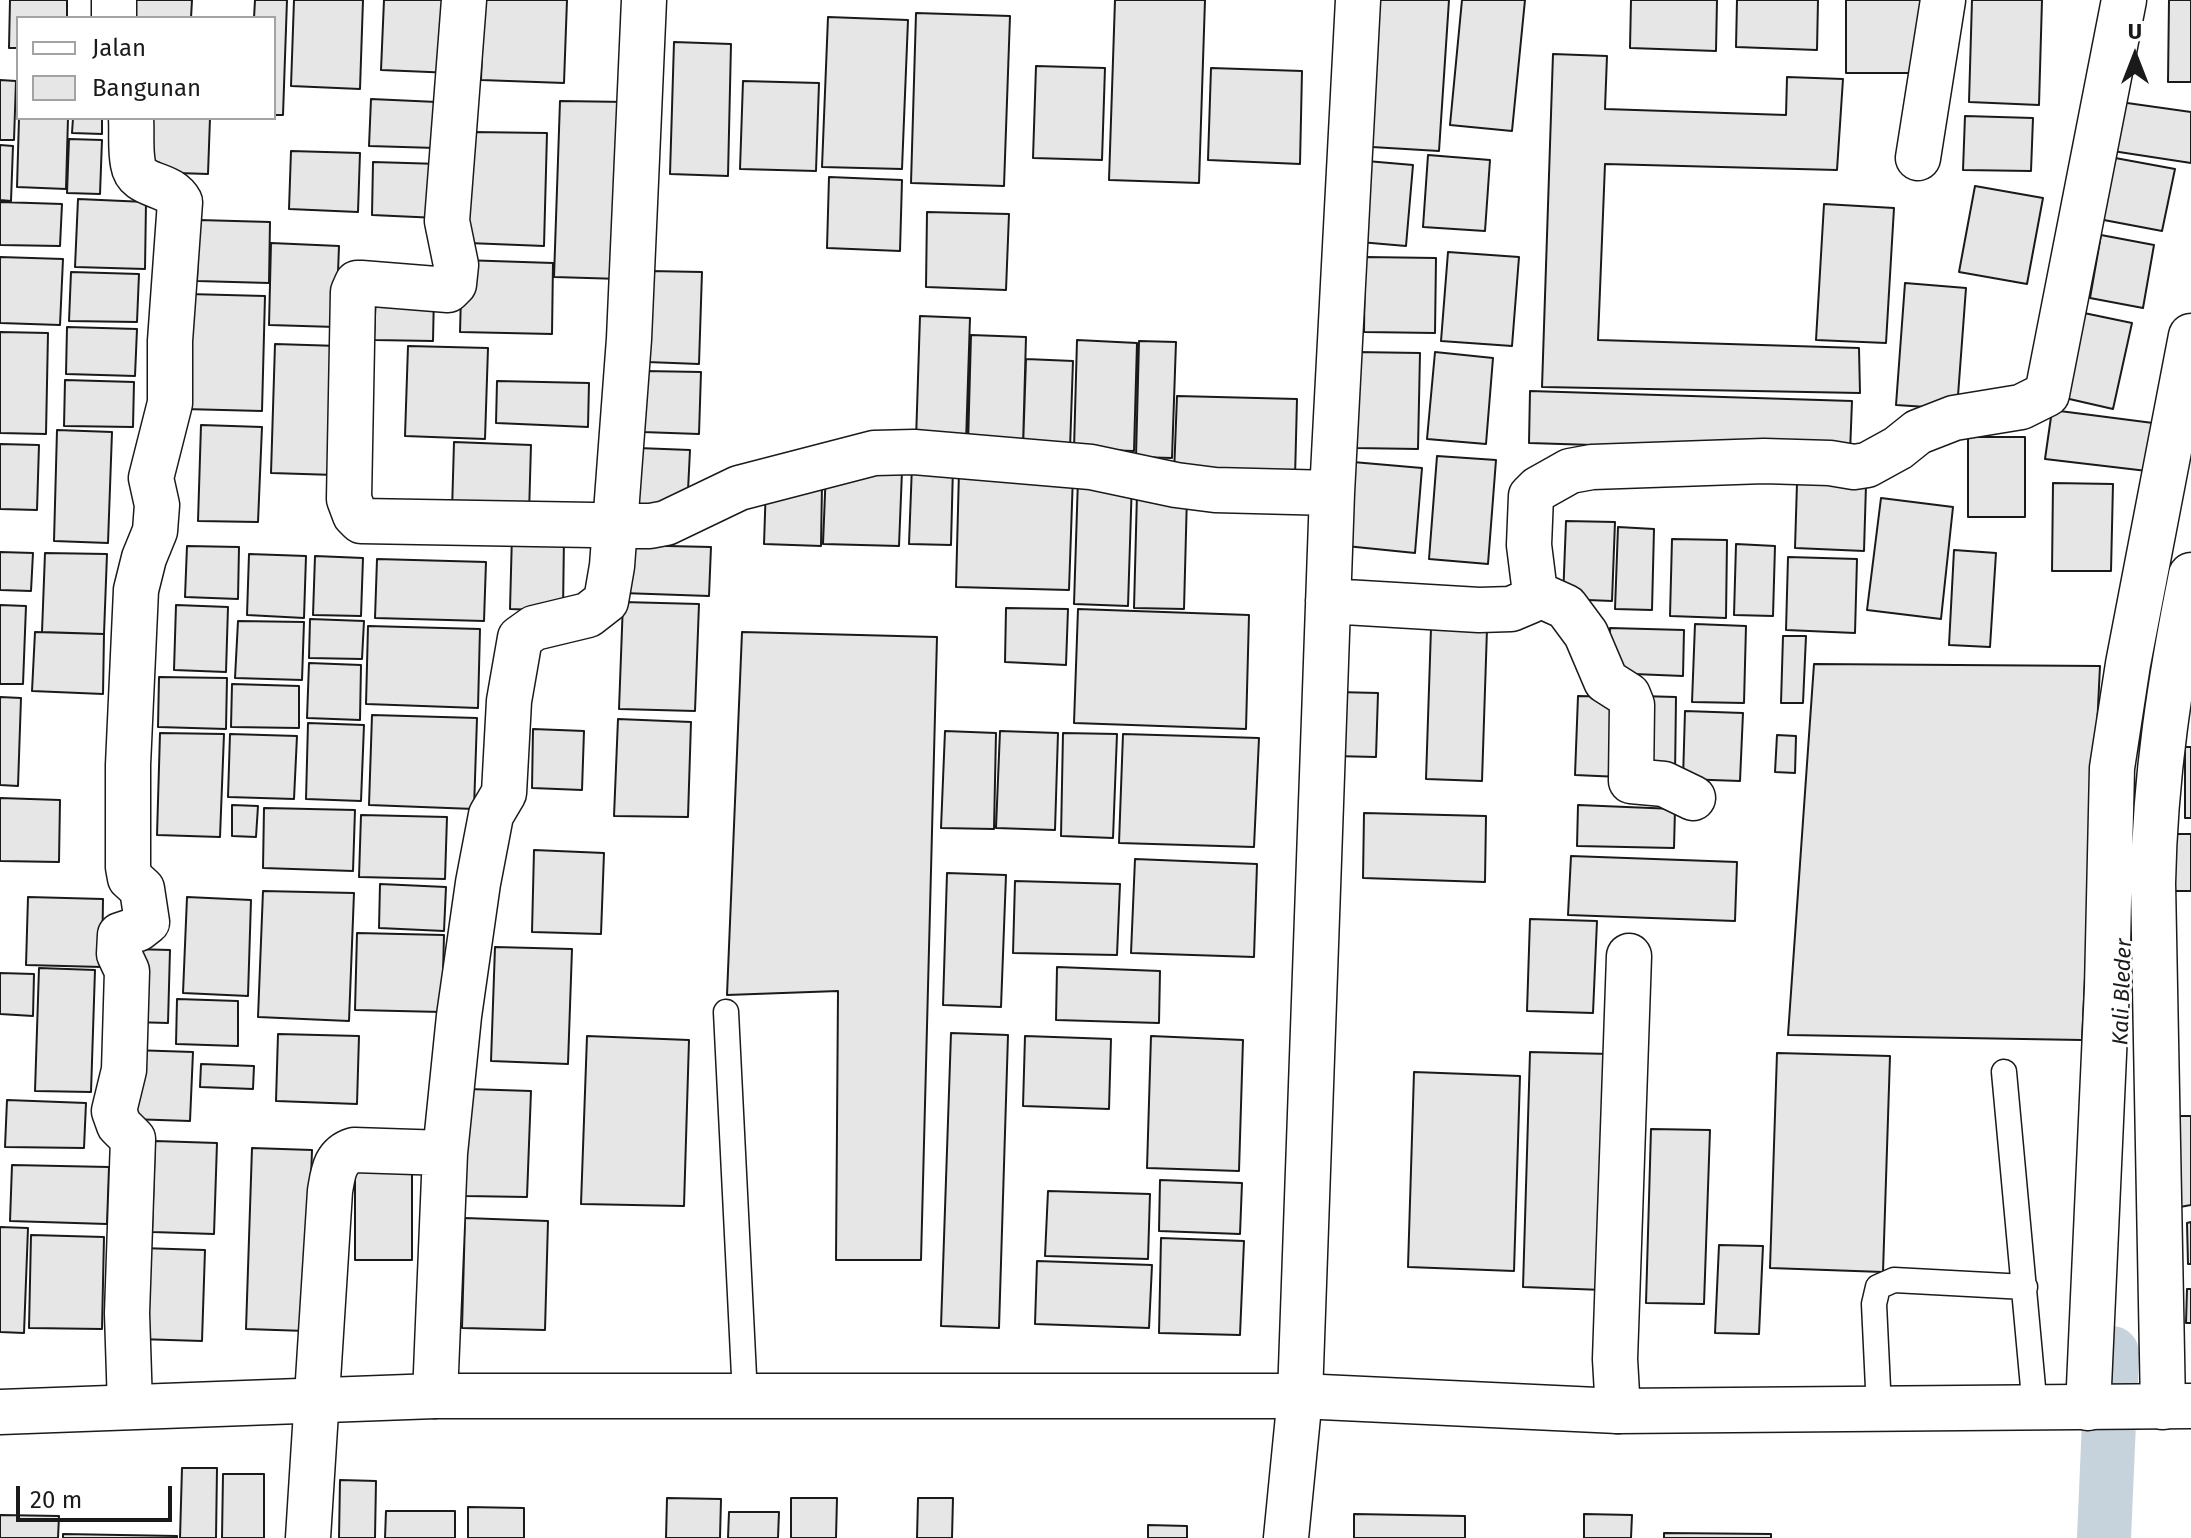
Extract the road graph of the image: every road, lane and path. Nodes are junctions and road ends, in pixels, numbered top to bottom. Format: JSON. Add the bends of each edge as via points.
{"nodes":[{"id":1,"x":464,"y":0,"type":"edge"},
{"id":2,"x":644,"y":0,"type":"edge"},
{"id":3,"x":1358,"y":0,"type":"edge"},
{"id":4,"x":1943,"y":0,"type":"edge"},
{"id":5,"x":2124,"y":0,"type":"edge"},
{"id":6,"x":131,"y":120,"type":"edge"},
{"id":7,"x":1918,"y":158,"type":"dead end"},
{"id":8,"x":2191,"y":336,"type":"edge"},
{"id":9,"x":1332,"y":493,"type":"junction"},
{"id":10,"x":616,"y":524,"type":"junction"},
{"id":11,"x":2191,"y":575,"type":"edge"},
{"id":12,"x":1535,"y":593,"type":"junction"},
{"id":13,"x":1328,"y":601,"type":"junction"},
{"id":14,"x":1693,"y":798,"type":"dead end"},
{"id":15,"x":1629,"y":956,"type":"dead end"},
{"id":16,"x":726,"y":1012,"type":"dead end"},
{"id":17,"x":2004,"y":1072,"type":"dead end"},
{"id":18,"x":445,"y":1153,"type":"junction"},
{"id":19,"x":2025,"y":1287,"type":"junction"},
{"id":20,"x":435,"y":1396,"type":"junction"},
{"id":21,"x":745,"y":1396,"type":"junction"},
{"id":22,"x":1300,"y":1396,"type":"junction"},
{"id":23,"x":315,"y":1398,"type":"junction"},
{"id":24,"x":130,"y":1406,"type":"junction"},
{"id":25,"x":2094,"y":1407,"type":"junction"},
{"id":26,"x":2171,"y":1407,"type":"edge"},
{"id":27,"x":1879,"y":1409,"type":"junction"},
{"id":28,"x":2035,"y":1409,"type":"junction"},
{"id":29,"x":1618,"y":1411,"type":"junction"},
{"id":30,"x":0,"y":1412,"type":"edge"},
{"id":31,"x":308,"y":1538,"type":"edge"},
{"id":32,"x":1286,"y":1538,"type":"edge"}],
"edges":[{"from":1,"to":10,"type":"street","via":[[447,221],[456,265],[454,284],[448,290],[357,283],[349,499],[361,521]]},
{"from":2,"to":10,"type":"street"},
{"from":3,"to":9,"type":"street"},
{"from":4,"to":7,"type":"street"},
{"from":5,"to":12,"type":"street","via":[[2047,394],[2021,407],[1954,418],[1918,432],[1867,465],[1764,461],[1570,471],[1531,496],[1529,545]]},
{"from":6,"to":24,"type":"street","via":[[138,176],[168,188],[180,202],[170,403],[151,478],[155,531],[136,590],[132,662],[128,867],[130,878],[142,889],[147,922],[120,935],[119,946],[127,971],[124,1070],[114,1111],[133,1139],[127,1313]]},
{"from":8,"to":25,"type":"street","via":[[2112,768]]},
{"from":9,"to":10,"type":"street","via":[[1215,490],[1091,467],[874,453],[739,488],[666,523]]},
{"from":9,"to":13,"type":"street"},
{"from":10,"to":18,"type":"street","via":[[606,601],[588,615],[534,628],[520,638],[509,701],[504,793],[491,815],[478,883]]},
{"from":11,"to":26,"type":"street","via":[[2172,667],[2155,808],[2153,883]]},
{"from":12,"to":13,"type":"street","via":[[1511,609]]},
{"from":12,"to":14,"type":"street","via":[[1566,607],[1586,634],[1606,681],[1628,695],[1631,781],[1664,784]]},
{"from":13,"to":22,"type":"street"},
{"from":15,"to":29,"type":"street","via":[[1615,1359]]},
{"from":16,"to":21,"type":"lane"},
{"from":17,"to":19,"type":"lane"},
{"from":18,"to":20,"type":"street"},
{"from":18,"to":23,"type":"street","via":[[354,1150],[336,1163]]},
{"from":19,"to":27,"type":"lane","via":[[1894,1280],[1878,1287],[1874,1304]]},
{"from":19,"to":28,"type":"lane"},
{"from":20,"to":21,"type":"street"},
{"from":20,"to":23,"type":"street"},
{"from":21,"to":22,"type":"street"},
{"from":22,"to":29,"type":"street"},
{"from":22,"to":32,"type":"street"},
{"from":23,"to":24,"type":"street"},
{"from":23,"to":31,"type":"street"},
{"from":24,"to":30,"type":"street"},
{"from":25,"to":26,"type":"street"},
{"from":25,"to":28,"type":"street"},
{"from":27,"to":28,"type":"street"},
{"from":27,"to":29,"type":"street"}]}
